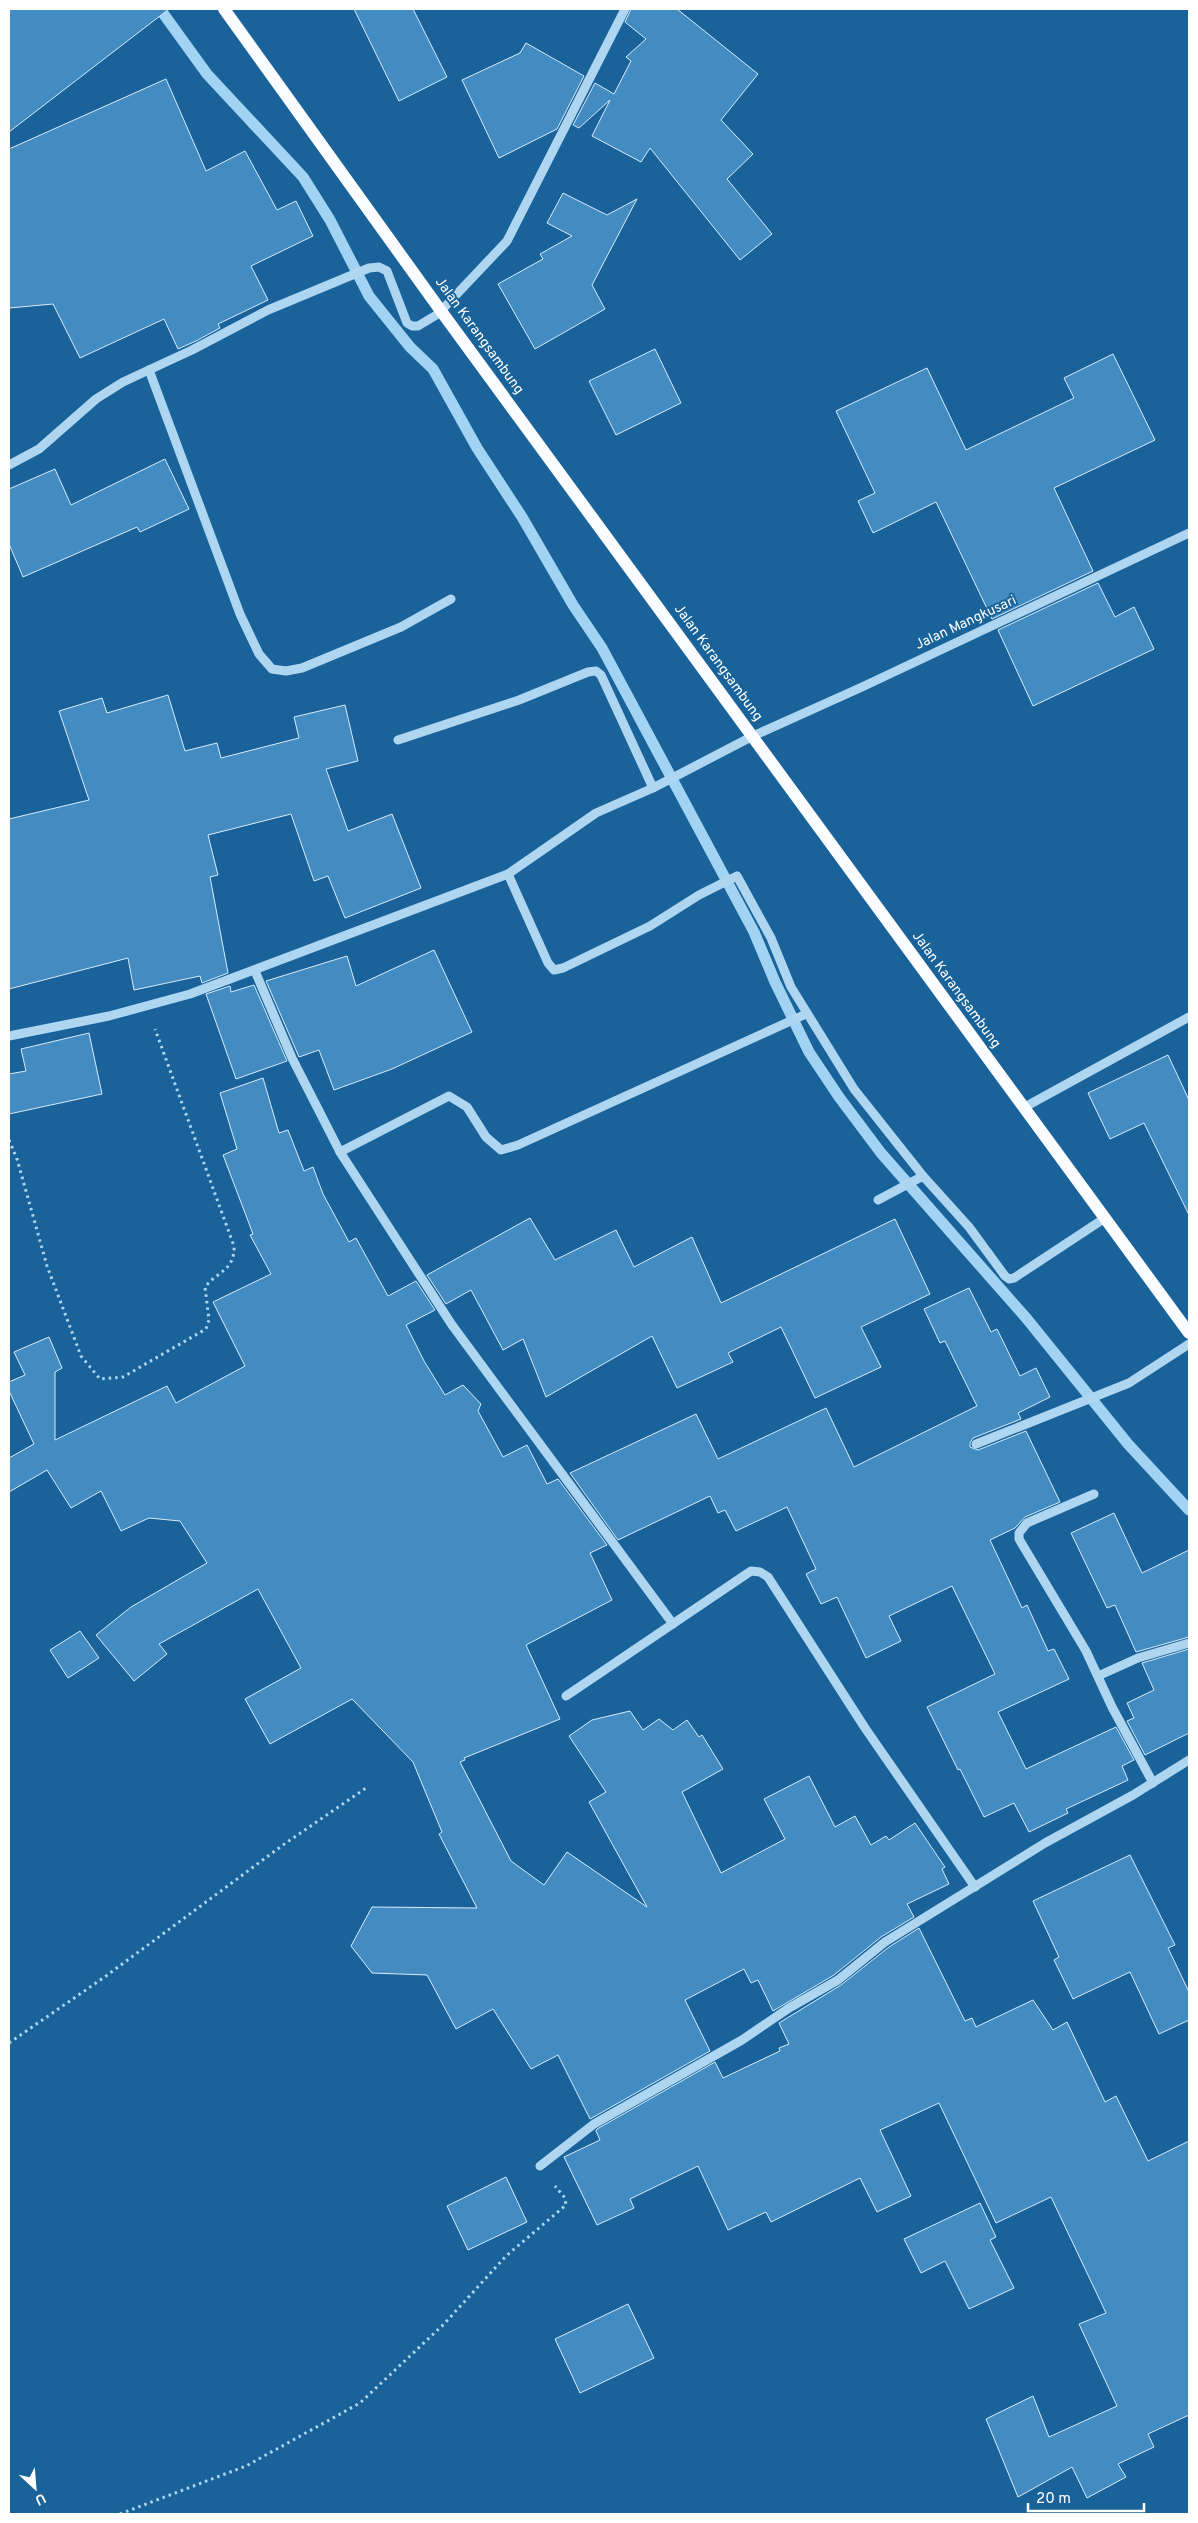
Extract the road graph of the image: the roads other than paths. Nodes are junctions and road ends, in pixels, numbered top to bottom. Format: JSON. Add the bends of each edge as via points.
{"nodes":[{"id":1,"x":224,"y":9,"type":"edge"},
{"id":2,"x":625,"y":9,"type":"edge"},
{"id":3,"x":441,"y":311,"type":"junction"},
{"id":4,"x":149,"y":370,"type":"junction"},
{"id":5,"x":9,"y":465,"type":"edge"},
{"id":6,"x":1189,"y":533,"type":"edge"},
{"id":7,"x":451,"y":599,"type":"dead end"},
{"id":8,"x":753,"y":736,"type":"junction"},
{"id":9,"x":398,"y":740,"type":"dead end"},
{"id":10,"x":653,"y":788,"type":"junction"},
{"id":11,"x":508,"y":874,"type":"junction"},
{"id":12,"x":255,"y":971,"type":"junction"},
{"id":13,"x":806,"y":1014,"type":"junction"},
{"id":14,"x":1189,"y":1017,"type":"edge"},
{"id":15,"x":9,"y":1036,"type":"edge"},
{"id":16,"x":1023,"y":1108,"type":"junction"},
{"id":17,"x":340,"y":1152,"type":"junction"},
{"id":18,"x":923,"y":1176,"type":"junction"},
{"id":19,"x":878,"y":1200,"type":"dead end"},
{"id":20,"x":1104,"y":1218,"type":"junction"},
{"id":21,"x":1189,"y":1333,"type":"edge"},
{"id":22,"x":1189,"y":1344,"type":"edge"},
{"id":23,"x":976,"y":1444,"type":"dead end"},
{"id":24,"x":1094,"y":1494,"type":"dead end"},
{"id":25,"x":673,"y":1624,"type":"junction"},
{"id":26,"x":1189,"y":1643,"type":"edge"},
{"id":27,"x":1098,"y":1676,"type":"junction"},
{"id":28,"x":566,"y":1696,"type":"dead end"},
{"id":29,"x":1189,"y":1760,"type":"edge"},
{"id":30,"x":1153,"y":1783,"type":"junction"},
{"id":31,"x":975,"y":1887,"type":"junction"},
{"id":32,"x":540,"y":2166,"type":"road end"}],
"edges":[{"from":1,"to":3,"type":"main road","name":"Jalan Karangsambung"},
{"from":2,"to":3,"type":"street","via":[[507,241]]},
{"from":3,"to":4,"type":"street","via":[[418,326],[412,326],[407,323],[388,271],[379,267],[369,268],[268,310]]},
{"from":3,"to":8,"type":"main road","name":"Jalan Karangsambung"},
{"from":4,"to":5,"type":"street","via":[[96,399],[39,449]]},
{"from":4,"to":7,"type":"street","via":[[240,614],[258,654],[272,669],[302,668],[401,627]]},
{"from":6,"to":8,"type":"street","name":"Jalan Mangkusari"},
{"from":8,"to":10,"type":"street","name":"Jalan Mangkusari"},
{"from":8,"to":16,"type":"main road","name":"Jalan Karangsambung"},
{"from":9,"to":10,"type":"street","via":[[596,671],[601,675]]},
{"from":10,"to":11,"type":"street","name":"Jalan Mangkusari","via":[[596,813]]},
{"from":11,"to":12,"type":"street","name":"Jalan Mangkusari"},
{"from":11,"to":13,"type":"street","via":[[554,970],[650,926],[737,876],[771,938]]},
{"from":12,"to":15,"type":"street","name":"Jalan Mangkusari","via":[[190,994],[109,1016]]},
{"from":12,"to":17,"type":"street","via":[[292,1058]]},
{"from":13,"to":17,"type":"street","via":[[518,1145],[501,1150],[486,1137],[466,1107],[450,1096]]},
{"from":13,"to":18,"type":"street","via":[[854,1089]]},
{"from":14,"to":16,"type":"street"},
{"from":16,"to":20,"type":"main road","name":"Jalan Karangsambung"},
{"from":17,"to":25,"type":"street","via":[[452,1325]]},
{"from":18,"to":19,"type":"street"},
{"from":18,"to":20,"type":"street","via":[[969,1227],[1009,1279]]},
{"from":20,"to":21,"type":"main road","name":"Jalan Karangsambung"},
{"from":22,"to":23,"type":"street","via":[[1129,1383]]},
{"from":24,"to":27,"type":"street","via":[[1027,1523],[1019,1533],[1022,1545],[1068,1619]]},
{"from":25,"to":28,"type":"street"},
{"from":25,"to":31,"type":"street","via":[[751,1571],[768,1576],[865,1728]]},
{"from":26,"to":27,"type":"street","via":[[1138,1658]]},
{"from":27,"to":30,"type":"street"},
{"from":29,"to":30,"type":"street"},
{"from":30,"to":31,"type":"street","via":[[1066,1830]]},
{"from":31,"to":32,"type":"street","via":[[886,1942],[838,1980],[742,2040],[594,2124]]}]}
